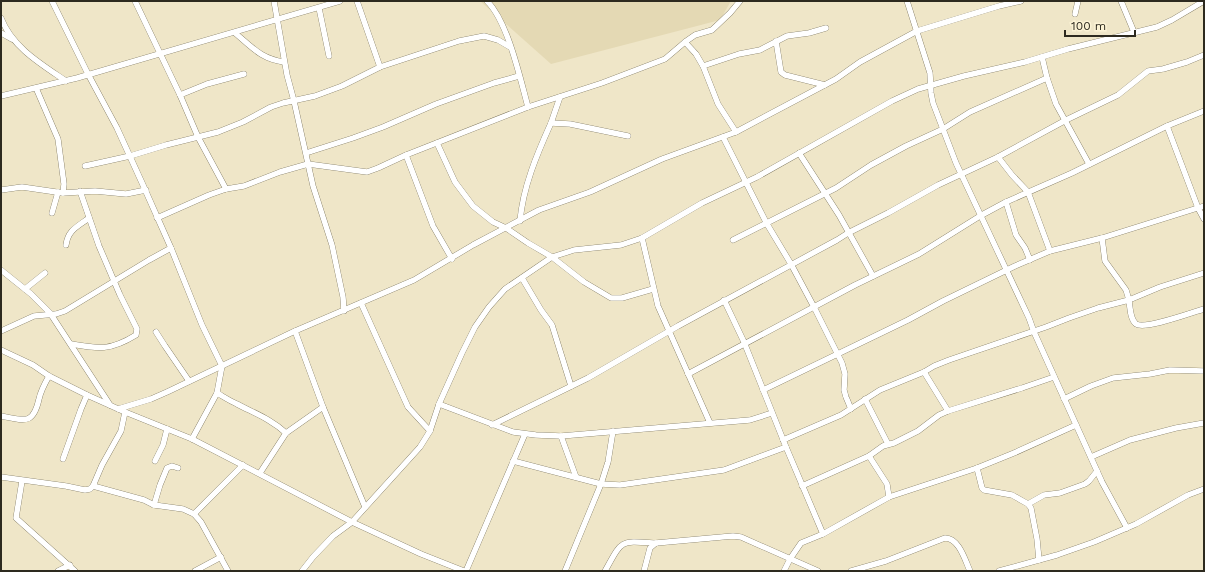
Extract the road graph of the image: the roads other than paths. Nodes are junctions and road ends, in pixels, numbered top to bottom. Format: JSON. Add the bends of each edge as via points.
{"nodes":[{"id":1,"x":52,"y":1,"type":"edge"},
{"id":2,"x":135,"y":1,"type":"edge"},
{"id":3,"x":274,"y":1,"type":"edge"},
{"id":4,"x":340,"y":1,"type":"edge"},
{"id":5,"x":357,"y":1,"type":"edge"},
{"id":6,"x":487,"y":1,"type":"edge"},
{"id":7,"x":907,"y":1,"type":"edge"},
{"id":8,"x":1021,"y":1,"type":"edge"},
{"id":9,"x":1078,"y":1,"type":"edge"},
{"id":10,"x":1120,"y":1,"type":"edge"},
{"id":11,"x":1204,"y":1,"type":"edge"},
{"id":12,"x":741,"y":2,"type":"edge"},
{"id":13,"x":997,"y":3,"type":"edge"},
{"id":14,"x":319,"y":8,"type":"junction"},
{"id":15,"x":1074,"y":14,"type":"dead end"},
{"id":16,"x":1,"y":18,"type":"edge"},
{"id":17,"x":277,"y":19,"type":"junction"},
{"id":18,"x":826,"y":28,"type":"dead end"},
{"id":19,"x":917,"y":31,"type":"junction"},
{"id":20,"x":1134,"y":32,"type":"junction"},
{"id":21,"x":235,"y":33,"type":"junction"},
{"id":22,"x":1,"y":34,"type":"edge"},
{"id":23,"x":12,"y":39,"type":"junction"},
{"id":24,"x":776,"y":41,"type":"junction"},
{"id":25,"x":685,"y":42,"type":"junction"},
{"id":26,"x":510,"y":47,"type":"junction"},
{"id":27,"x":161,"y":53,"type":"junction"},
{"id":28,"x":1204,"y":55,"type":"edge"},
{"id":29,"x":329,"y":56,"type":"dead end"},
{"id":30,"x":1042,"y":57,"type":"junction"},
{"id":31,"x":284,"y":62,"type":"junction"},
{"id":32,"x":703,"y":66,"type":"junction"},
{"id":33,"x":380,"y":67,"type":"junction"},
{"id":34,"x":88,"y":74,"type":"junction"},
{"id":35,"x":244,"y":74,"type":"dead end"},
{"id":36,"x":519,"y":76,"type":"junction"},
{"id":37,"x":1047,"y":78,"type":"junction"},
{"id":38,"x":66,"y":81,"type":"junction"},
{"id":39,"x":825,"y":85,"type":"junction"},
{"id":40,"x":930,"y":86,"type":"junction"},
{"id":41,"x":36,"y":88,"type":"junction"},
{"id":42,"x":180,"y":95,"type":"junction"},
{"id":43,"x":1,"y":96,"type":"edge"},
{"id":44,"x":560,"y":97,"type":"junction"},
{"id":45,"x":294,"y":101,"type":"junction"},
{"id":46,"x":528,"y":108,"type":"junction"},
{"id":47,"x":1204,"y":110,"type":"edge"},
{"id":48,"x":1066,"y":120,"type":"junction"},
{"id":49,"x":551,"y":123,"type":"junction"},
{"id":50,"x":1167,"y":126,"type":"junction"},
{"id":51,"x":943,"y":129,"type":"junction"},
{"id":52,"x":736,"y":132,"type":"junction"},
{"id":53,"x":628,"y":136,"type":"dead end"},
{"id":54,"x":198,"y":137,"type":"junction"},
{"id":55,"x":723,"y":137,"type":"junction"},
{"id":56,"x":436,"y":143,"type":"junction"},
{"id":57,"x":306,"y":153,"type":"junction"},
{"id":58,"x":799,"y":153,"type":"junction"},
{"id":59,"x":406,"y":155,"type":"junction"},
{"id":60,"x":130,"y":156,"type":"junction"},
{"id":61,"x":998,"y":157,"type":"junction"},
{"id":62,"x":308,"y":164,"type":"junction"},
{"id":63,"x":1089,"y":164,"type":"junction"},
{"id":64,"x":85,"y":166,"type":"dead end"},
{"id":65,"x":961,"y":174,"type":"junction"},
{"id":66,"x":746,"y":182,"type":"junction"},
{"id":67,"x":226,"y":189,"type":"junction"},
{"id":68,"x":1,"y":190,"type":"edge"},
{"id":69,"x":146,"y":190,"type":"junction"},
{"id":70,"x":80,"y":191,"type":"junction"},
{"id":71,"x":61,"y":192,"type":"junction"},
{"id":72,"x":1028,"y":192,"type":"junction"},
{"id":73,"x":825,"y":194,"type":"junction"},
{"id":74,"x":1006,"y":202,"type":"junction"},
{"id":75,"x":1201,"y":207,"type":"edge"},
{"id":76,"x":52,"y":213,"type":"dead end"},
{"id":77,"x":980,"y":216,"type":"junction"},
{"id":78,"x":89,"y":218,"type":"junction"},
{"id":79,"x":157,"y":218,"type":"junction"},
{"id":80,"x":1204,"y":218,"type":"edge"},
{"id":81,"x":520,"y":221,"type":"junction"},
{"id":82,"x":767,"y":224,"type":"junction"},
{"id":83,"x":506,"y":228,"type":"junction"},
{"id":84,"x":848,"y":233,"type":"junction"},
{"id":85,"x":642,"y":238,"type":"junction"},
{"id":86,"x":1102,"y":238,"type":"junction"},
{"id":87,"x":733,"y":240,"type":"dead end"},
{"id":88,"x":66,"y":245,"type":"dead end"},
{"id":89,"x":171,"y":248,"type":"junction"},
{"id":90,"x":1050,"y":251,"type":"junction"},
{"id":91,"x":552,"y":257,"type":"junction"},
{"id":92,"x":452,"y":259,"type":"junction"},
{"id":93,"x":1030,"y":260,"type":"junction"},
{"id":94,"x":791,"y":264,"type":"junction"},
{"id":95,"x":1,"y":270,"type":"edge"},
{"id":96,"x":1006,"y":271,"type":"junction"},
{"id":97,"x":45,"y":273,"type":"dead end"},
{"id":98,"x":1204,"y":273,"type":"edge"},
{"id":99,"x":873,"y":276,"type":"junction"},
{"id":100,"x":522,"y":278,"type":"junction"},
{"id":101,"x":114,"y":281,"type":"junction"},
{"id":102,"x":25,"y":289,"type":"junction"},
{"id":103,"x":653,"y":289,"type":"junction"},
{"id":104,"x":724,"y":300,"type":"junction"},
{"id":105,"x":1129,"y":300,"type":"junction"},
{"id":106,"x":361,"y":303,"type":"junction"},
{"id":107,"x":814,"y":307,"type":"junction"},
{"id":108,"x":1204,"y":309,"type":"edge"},
{"id":109,"x":344,"y":311,"type":"junction"},
{"id":110,"x":50,"y":313,"type":"junction"},
{"id":111,"x":1,"y":331,"type":"edge"},
{"id":112,"x":669,"y":331,"type":"junction"},
{"id":113,"x":156,"y":332,"type":"dead end"},
{"id":114,"x":295,"y":332,"type":"junction"},
{"id":115,"x":1034,"y":332,"type":"junction"},
{"id":116,"x":745,"y":343,"type":"junction"},
{"id":117,"x":71,"y":344,"type":"junction"},
{"id":118,"x":1,"y":350,"type":"edge"},
{"id":119,"x":837,"y":354,"type":"junction"},
{"id":120,"x":222,"y":366,"type":"junction"},
{"id":121,"x":1204,"y":371,"type":"edge"},
{"id":122,"x":924,"y":372,"type":"junction"},
{"id":123,"x":688,"y":374,"type":"junction"},
{"id":124,"x":49,"y":376,"type":"junction"},
{"id":125,"x":1054,"y":377,"type":"junction"},
{"id":126,"x":189,"y":381,"type":"junction"},
{"id":127,"x":571,"y":386,"type":"junction"},
{"id":128,"x":763,"y":390,"type":"junction"},
{"id":129,"x":217,"y":393,"type":"junction"},
{"id":130,"x":87,"y":395,"type":"junction"},
{"id":131,"x":865,"y":399,"type":"junction"},
{"id":132,"x":1064,"y":399,"type":"junction"},
{"id":133,"x":439,"y":404,"type":"junction"},
{"id":134,"x":110,"y":405,"type":"junction"},
{"id":135,"x":323,"y":406,"type":"junction"},
{"id":136,"x":118,"y":409,"type":"junction"},
{"id":137,"x":851,"y":409,"type":"junction"},
{"id":138,"x":948,"y":411,"type":"junction"},
{"id":139,"x":125,"y":412,"type":"junction"},
{"id":140,"x":772,"y":413,"type":"junction"},
{"id":141,"x":1,"y":416,"type":"edge"},
{"id":142,"x":710,"y":423,"type":"junction"},
{"id":143,"x":1204,"y":423,"type":"edge"},
{"id":144,"x":492,"y":425,"type":"junction"},
{"id":145,"x":1076,"y":425,"type":"junction"},
{"id":146,"x":167,"y":429,"type":"junction"},
{"id":147,"x":430,"y":431,"type":"junction"},
{"id":148,"x":613,"y":431,"type":"junction"},
{"id":149,"x":286,"y":433,"type":"junction"},
{"id":150,"x":525,"y":434,"type":"junction"},
{"id":151,"x":561,"y":436,"type":"junction"},
{"id":152,"x":192,"y":439,"type":"junction"},
{"id":153,"x":783,"y":440,"type":"junction"},
{"id":154,"x":888,"y":444,"type":"junction"},
{"id":155,"x":786,"y":447,"type":"junction"},
{"id":156,"x":869,"y":456,"type":"junction"},
{"id":157,"x":63,"y":458,"type":"dead end"},
{"id":158,"x":1091,"y":458,"type":"junction"},
{"id":159,"x":155,"y":461,"type":"dead end"},
{"id":160,"x":513,"y":461,"type":"junction"},
{"id":161,"x":243,"y":465,"type":"junction"},
{"id":162,"x":178,"y":468,"type":"dead end"},
{"id":163,"x":977,"y":468,"type":"junction"},
{"id":164,"x":1097,"y":471,"type":"junction"},
{"id":165,"x":260,"y":474,"type":"junction"},
{"id":166,"x":1,"y":477,"type":"edge"},
{"id":167,"x":576,"y":478,"type":"junction"},
{"id":168,"x":22,"y":481,"type":"junction"},
{"id":169,"x":601,"y":484,"type":"junction"},
{"id":170,"x":93,"y":486,"type":"junction"},
{"id":171,"x":802,"y":486,"type":"junction"},
{"id":172,"x":1204,"y":488,"type":"edge"},
{"id":173,"x":889,"y":497,"type":"junction"},
{"id":174,"x":1028,"y":504,"type":"junction"},
{"id":175,"x":154,"y":505,"type":"junction"},
{"id":176,"x":365,"y":507,"type":"junction"},
{"id":177,"x":194,"y":514,"type":"junction"},
{"id":178,"x":352,"y":522,"type":"junction"},
{"id":179,"x":1127,"y":528,"type":"junction"},
{"id":180,"x":823,"y":534,"type":"junction"},
{"id":181,"x":656,"y":543,"type":"junction"},
{"id":182,"x":221,"y":557,"type":"junction"},
{"id":183,"x":790,"y":559,"type":"junction"},
{"id":184,"x":1039,"y":560,"type":"junction"},
{"id":185,"x":70,"y":565,"type":"junction"},
{"id":186,"x":454,"y":569,"type":"edge"},
{"id":187,"x":863,"y":569,"type":"edge"},
{"id":188,"x":58,"y":571,"type":"edge"},
{"id":189,"x":75,"y":571,"type":"edge"},
{"id":190,"x":195,"y":571,"type":"edge"},
{"id":191,"x":228,"y":571,"type":"edge"},
{"id":192,"x":302,"y":571,"type":"edge"},
{"id":193,"x":465,"y":571,"type":"edge"},
{"id":194,"x":565,"y":571,"type":"edge"},
{"id":195,"x":605,"y":571,"type":"edge"},
{"id":196,"x":644,"y":571,"type":"edge"},
{"id":197,"x":784,"y":571,"type":"edge"},
{"id":198,"x":818,"y":571,"type":"edge"},
{"id":199,"x":851,"y":571,"type":"edge"},
{"id":200,"x":970,"y":571,"type":"edge"},
{"id":201,"x":999,"y":571,"type":"edge"}],
"edges":[{"from":1,"to":34,"type":"street"},
{"from":2,"to":27,"type":"street"},
{"from":3,"to":17,"type":"street"},
{"from":4,"to":14,"type":"street"},
{"from":5,"to":33,"type":"street"},
{"from":6,"to":26,"type":"street","via":[[500,21]]},
{"from":7,"to":19,"type":"street"},
{"from":8,"to":13,"type":"street"},
{"from":9,"to":15,"type":"street"},
{"from":10,"to":20,"type":"street"},
{"from":11,"to":20,"type":"street","via":[[1157,28]]},
{"from":12,"to":25,"type":"street","via":[[712,30],[695,35]]},
{"from":13,"to":19,"type":"street"},
{"from":14,"to":17,"type":"street"},
{"from":14,"to":29,"type":"street"},
{"from":16,"to":23,"type":"street"},
{"from":17,"to":21,"type":"street"},
{"from":17,"to":31,"type":"street"},
{"from":18,"to":24,"type":"street","via":[[787,36]]},
{"from":19,"to":39,"type":"street","via":[[860,62]]},
{"from":19,"to":40,"type":"street","via":[[930,73]]},
{"from":20,"to":30,"type":"street"},
{"from":21,"to":27,"type":"street"},
{"from":21,"to":31,"type":"street","via":[[260,54]]},
{"from":22,"to":23,"type":"street"},
{"from":23,"to":38,"type":"street"},
{"from":24,"to":32,"type":"street","via":[[766,48]]},
{"from":24,"to":39,"type":"street","via":[[781,72]]},
{"from":25,"to":32,"type":"street"},
{"from":25,"to":44,"type":"street","via":[[665,60]]},
{"from":26,"to":33,"type":"street","via":[[484,36],[459,41]]},
{"from":26,"to":36,"type":"street"},
{"from":27,"to":34,"type":"street"},
{"from":27,"to":42,"type":"street"},
{"from":28,"to":48,"type":"street","via":[[1175,66],[1148,70],[1118,95]]},
{"from":30,"to":37,"type":"street"},
{"from":30,"to":40,"type":"street"},
{"from":31,"to":45,"type":"street"},
{"from":32,"to":52,"type":"street","via":[[718,104]]},
{"from":33,"to":45,"type":"street","via":[[336,88]]},
{"from":34,"to":38,"type":"street"},
{"from":34,"to":60,"type":"street"},
{"from":35,"to":42,"type":"street","via":[[207,84]]},
{"from":36,"to":46,"type":"street"},
{"from":36,"to":57,"type":"street"},
{"from":37,"to":48,"type":"street","via":[[1056,104]]},
{"from":37,"to":51,"type":"street","via":[[970,112]]},
{"from":38,"to":41,"type":"street"},
{"from":39,"to":52,"type":"street"},
{"from":40,"to":51,"type":"street","via":[[933,103]]},
{"from":40,"to":58,"type":"street","via":[[892,101]]},
{"from":41,"to":43,"type":"street"},
{"from":41,"to":71,"type":"street","via":[[58,140],[64,184]]},
{"from":42,"to":54,"type":"street"},
{"from":44,"to":46,"type":"street"},
{"from":44,"to":49,"type":"street"},
{"from":45,"to":54,"type":"street","via":[[270,107],[231,128]]},
{"from":45,"to":57,"type":"street"},
{"from":46,"to":56,"type":"street"},
{"from":47,"to":50,"type":"street"},
{"from":48,"to":61,"type":"street"},
{"from":48,"to":63,"type":"street"},
{"from":49,"to":53,"type":"street","via":[[570,124]]},
{"from":49,"to":81,"type":"street","via":[[532,171],[521,206]]},
{"from":50,"to":63,"type":"street"},
{"from":50,"to":75,"type":"street"},
{"from":51,"to":65,"type":"street"},
{"from":51,"to":73,"type":"street","via":[[871,164]]},
{"from":52,"to":55,"type":"street"},
{"from":54,"to":60,"type":"street"},
{"from":54,"to":67,"type":"street"},
{"from":55,"to":66,"type":"street"},
{"from":55,"to":81,"type":"street","via":[[662,159],[598,189],[539,210]]},
{"from":56,"to":59,"type":"street"},
{"from":56,"to":83,"type":"street","via":[[455,182],[474,206],[493,222]]},
{"from":57,"to":62,"type":"street"},
{"from":58,"to":66,"type":"street"},
{"from":58,"to":73,"type":"street"},
{"from":59,"to":62,"type":"street","via":[[367,172]]},
{"from":59,"to":92,"type":"street","via":[[433,226]]},
{"from":60,"to":64,"type":"street"},
{"from":60,"to":69,"type":"street"},
{"from":61,"to":65,"type":"street"},
{"from":61,"to":72,"type":"street"},
{"from":62,"to":67,"type":"street","via":[[244,186]]},
{"from":62,"to":109,"type":"street","via":[[332,245]]},
{"from":63,"to":72,"type":"street"},
{"from":65,"to":77,"type":"street"},
{"from":65,"to":84,"type":"street"},
{"from":66,"to":82,"type":"street"},
{"from":66,"to":85,"type":"street","via":[[702,203]]},
{"from":67,"to":79,"type":"street"},
{"from":68,"to":71,"type":"street","via":[[22,187]]},
{"from":69,"to":70,"type":"street","via":[[126,194]]},
{"from":69,"to":79,"type":"street"},
{"from":70,"to":71,"type":"street"},
{"from":70,"to":78,"type":"street"},
{"from":71,"to":76,"type":"street"},
{"from":72,"to":74,"type":"street"},
{"from":72,"to":90,"type":"street"},
{"from":73,"to":82,"type":"street"},
{"from":73,"to":84,"type":"street"},
{"from":74,"to":77,"type":"street"},
{"from":74,"to":93,"type":"street","via":[[1016,235]]},
{"from":75,"to":80,"type":"street"},
{"from":75,"to":86,"type":"street"},
{"from":77,"to":96,"type":"street"},
{"from":77,"to":99,"type":"street","via":[[919,254]]},
{"from":78,"to":88,"type":"street","via":[[69,232]]},
{"from":78,"to":101,"type":"street"},
{"from":79,"to":89,"type":"street"},
{"from":81,"to":83,"type":"street"},
{"from":82,"to":87,"type":"street"},
{"from":82,"to":94,"type":"street"},
{"from":83,"to":91,"type":"street"},
{"from":83,"to":92,"type":"street"},
{"from":84,"to":94,"type":"street"},
{"from":84,"to":99,"type":"street"},
{"from":85,"to":91,"type":"street","via":[[621,245],[574,250]]},
{"from":85,"to":103,"type":"street"},
{"from":86,"to":90,"type":"street"},
{"from":86,"to":105,"type":"street","via":[[1105,261],[1126,290]]},
{"from":89,"to":101,"type":"street"},
{"from":89,"to":120,"type":"street","via":[[202,325]]},
{"from":90,"to":93,"type":"street"},
{"from":91,"to":100,"type":"street"},
{"from":91,"to":103,"type":"street","via":[[584,282],[611,298],[622,298]]},
{"from":92,"to":106,"type":"street","via":[[414,280]]},
{"from":93,"to":96,"type":"street"},
{"from":94,"to":104,"type":"street"},
{"from":94,"to":107,"type":"street"},
{"from":95,"to":102,"type":"street"},
{"from":96,"to":115,"type":"street"},
{"from":96,"to":119,"type":"street"},
{"from":97,"to":102,"type":"street"},
{"from":98,"to":105,"type":"street"},
{"from":99,"to":107,"type":"street"},
{"from":100,"to":127,"type":"street","via":[[552,325]]},
{"from":100,"to":133,"type":"street","via":[[497,297],[475,327]]},
{"from":101,"to":110,"type":"street","via":[[64,311]]},
{"from":101,"to":117,"type":"street","via":[[137,329],[136,335],[108,348]]},
{"from":102,"to":110,"type":"street"},
{"from":103,"to":112,"type":"street"},
{"from":104,"to":112,"type":"street"},
{"from":104,"to":116,"type":"street"},
{"from":105,"to":108,"type":"street","via":[[1133,320],[1140,326]]},
{"from":105,"to":115,"type":"street","via":[[1084,313]]},
{"from":106,"to":109,"type":"street"},
{"from":106,"to":147,"type":"street","via":[[408,407]]},
{"from":107,"to":116,"type":"street"},
{"from":107,"to":119,"type":"street"},
{"from":109,"to":114,"type":"street"},
{"from":110,"to":111,"type":"street","via":[[34,316]]},
{"from":110,"to":117,"type":"street"},
{"from":112,"to":123,"type":"street"},
{"from":112,"to":127,"type":"street"},
{"from":113,"to":126,"type":"street"},
{"from":114,"to":120,"type":"street"},
{"from":114,"to":135,"type":"street"},
{"from":115,"to":122,"type":"street","via":[[949,360]]},
{"from":115,"to":125,"type":"street"},
{"from":116,"to":123,"type":"street"},
{"from":116,"to":128,"type":"street"},
{"from":117,"to":134,"type":"street"},
{"from":118,"to":124,"type":"street","via":[[33,365]]},
{"from":119,"to":128,"type":"street"},
{"from":119,"to":137,"type":"street","via":[[845,374],[844,390]]},
{"from":120,"to":126,"type":"street"},
{"from":120,"to":129,"type":"street"},
{"from":121,"to":132,"type":"street","via":[[1170,370],[1112,378]]},
{"from":122,"to":131,"type":"street"},
{"from":122,"to":138,"type":"street"},
{"from":123,"to":142,"type":"street"},
{"from":124,"to":130,"type":"street"},
{"from":124,"to":141,"type":"street","via":[[42,388],[38,407],[32,416],[22,420]]},
{"from":125,"to":132,"type":"street"},
{"from":125,"to":138,"type":"street"},
{"from":126,"to":136,"type":"street","via":[[151,399]]},
{"from":127,"to":144,"type":"street"},
{"from":128,"to":140,"type":"street"},
{"from":129,"to":149,"type":"street","via":[[258,413]]},
{"from":129,"to":152,"type":"street"},
{"from":130,"to":134,"type":"street"},
{"from":130,"to":157,"type":"street"},
{"from":131,"to":137,"type":"street"},
{"from":131,"to":154,"type":"street"},
{"from":132,"to":145,"type":"street"},
{"from":133,"to":144,"type":"street"},
{"from":133,"to":147,"type":"street"},
{"from":134,"to":136,"type":"street"},
{"from":135,"to":149,"type":"street"},
{"from":135,"to":176,"type":"street"},
{"from":136,"to":139,"type":"street"},
{"from":137,"to":153,"type":"street"},
{"from":138,"to":154,"type":"street","via":[[918,431],[894,444]]},
{"from":139,"to":146,"type":"street"},
{"from":139,"to":170,"type":"street","via":[[121,431]]},
{"from":140,"to":142,"type":"street","via":[[750,420]]},
{"from":140,"to":153,"type":"street"},
{"from":142,"to":148,"type":"street"},
{"from":143,"to":158,"type":"street","via":[[1130,440]]},
{"from":144,"to":150,"type":"street"},
{"from":145,"to":158,"type":"street"},
{"from":145,"to":163,"type":"street"},
{"from":146,"to":152,"type":"street"},
{"from":146,"to":159,"type":"street"},
{"from":147,"to":176,"type":"street","via":[[420,447]]},
{"from":148,"to":151,"type":"street"},
{"from":148,"to":169,"type":"street"},
{"from":149,"to":165,"type":"street"},
{"from":150,"to":151,"type":"street"},
{"from":150,"to":160,"type":"street"},
{"from":151,"to":167,"type":"street"},
{"from":152,"to":161,"type":"street"},
{"from":153,"to":155,"type":"street"},
{"from":154,"to":156,"type":"street"},
{"from":155,"to":169,"type":"street","via":[[724,470],[620,485]]},
{"from":155,"to":171,"type":"street"},
{"from":156,"to":171,"type":"street"},
{"from":156,"to":173,"type":"street","via":[[888,484]]},
{"from":158,"to":164,"type":"street"},
{"from":160,"to":167,"type":"street"},
{"from":160,"to":193,"type":"street"},
{"from":161,"to":165,"type":"street"},
{"from":161,"to":177,"type":"street"},
{"from":162,"to":175,"type":"street","via":[[168,468],[162,478]]},
{"from":163,"to":173,"type":"street"},
{"from":163,"to":174,"type":"street","via":[[984,490],[1012,495]]},
{"from":164,"to":174,"type":"street","via":[[1085,484],[1044,496]]},
{"from":164,"to":179,"type":"street"},
{"from":165,"to":178,"type":"street"},
{"from":166,"to":168,"type":"street"},
{"from":167,"to":169,"type":"street"},
{"from":168,"to":170,"type":"street","via":[[85,490]]},
{"from":168,"to":185,"type":"street","via":[[16,518]]},
{"from":169,"to":194,"type":"street"},
{"from":170,"to":175,"type":"street"},
{"from":171,"to":180,"type":"street"},
{"from":172,"to":179,"type":"street"},
{"from":173,"to":180,"type":"street"},
{"from":174,"to":184,"type":"street","via":[[1033,513]]},
{"from":175,"to":177,"type":"street","via":[[183,509]]},
{"from":176,"to":178,"type":"street"},
{"from":177,"to":182,"type":"street"},
{"from":178,"to":186,"type":"street"},
{"from":178,"to":192,"type":"street","via":[[333,536]]},
{"from":179,"to":184,"type":"street"},
{"from":180,"to":183,"type":"street","via":[[801,543]]},
{"from":181,"to":183,"type":"street","via":[[733,536],[741,537]]},
{"from":181,"to":195,"type":"street","via":[[624,543]]},
{"from":181,"to":196,"type":"street","via":[[650,548]]},
{"from":182,"to":190,"type":"street"},
{"from":182,"to":191,"type":"street"},
{"from":183,"to":197,"type":"street"},
{"from":183,"to":198,"type":"street"},
{"from":184,"to":201,"type":"street"},
{"from":185,"to":188,"type":"street"},
{"from":185,"to":189,"type":"street"},
{"from":186,"to":193,"type":"street"},
{"from":187,"to":199,"type":"street"},
{"from":187,"to":200,"type":"street","via":[[951,538]]}]}
